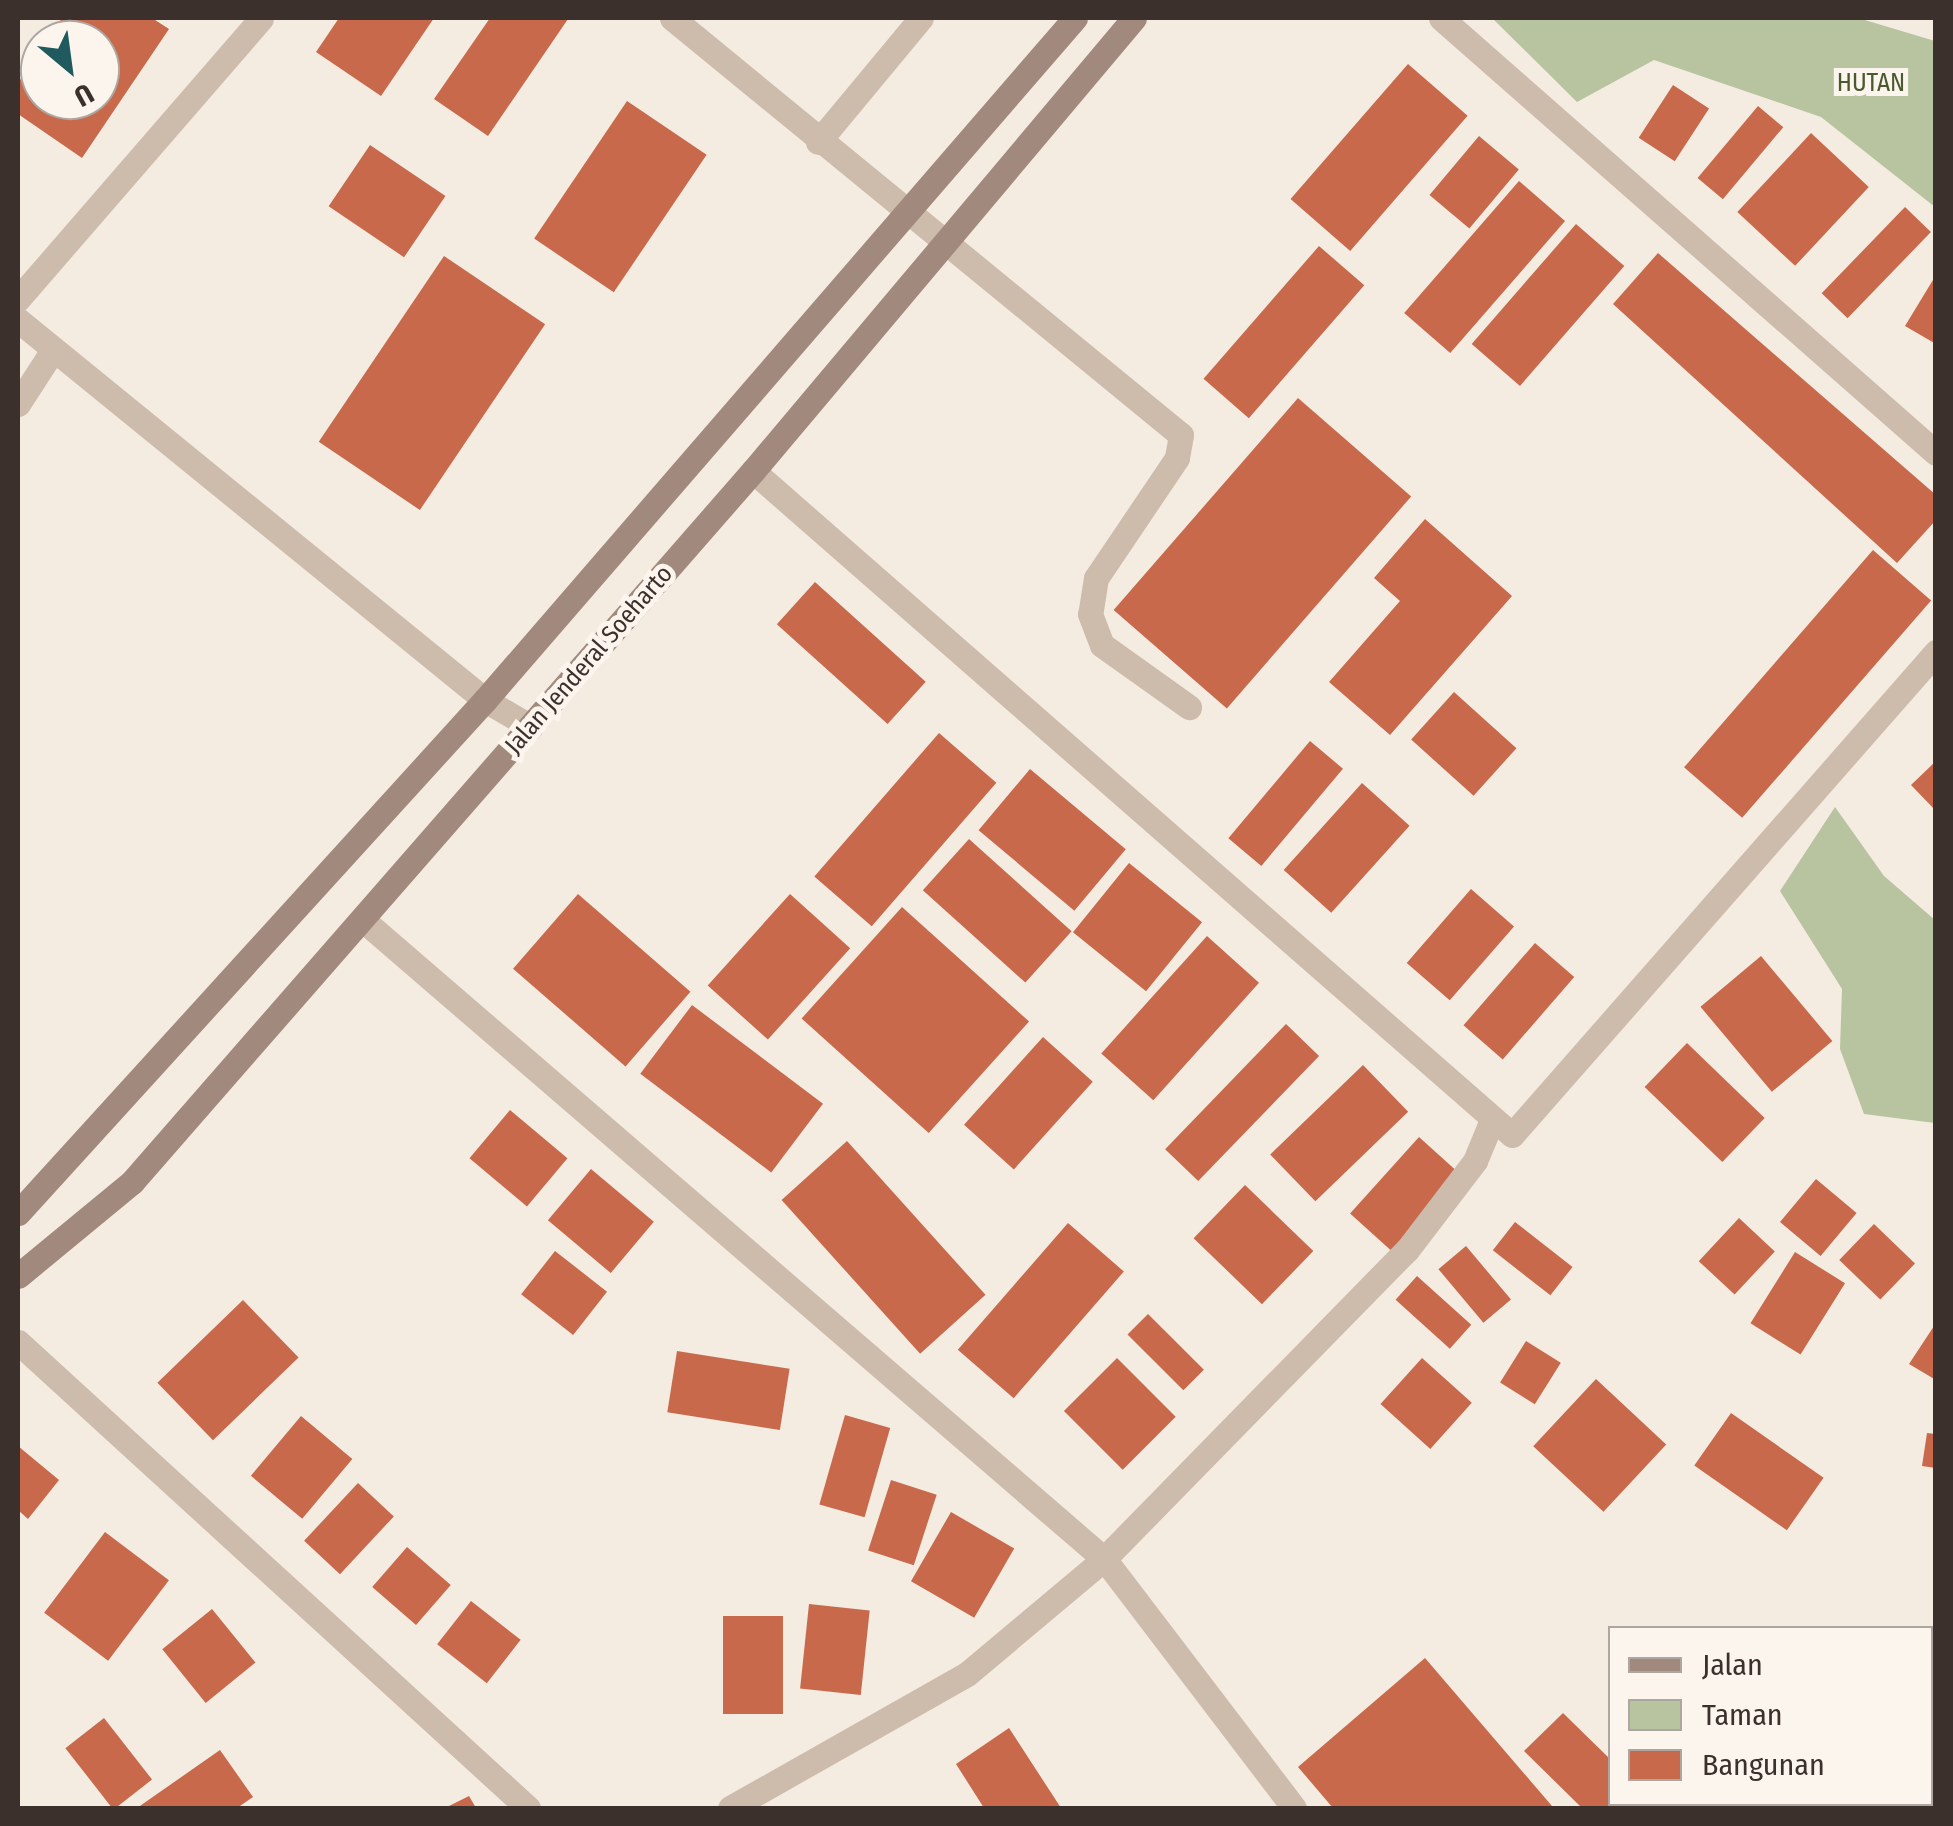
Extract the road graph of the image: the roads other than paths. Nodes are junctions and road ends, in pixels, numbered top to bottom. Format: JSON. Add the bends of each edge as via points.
{"nodes":[{"id":1,"x":262,"y":18,"type":"edge"},
{"id":2,"x":672,"y":18,"type":"edge"},
{"id":3,"x":921,"y":18,"type":"edge"},
{"id":4,"x":1075,"y":18,"type":"edge"},
{"id":5,"x":1134,"y":18,"type":"edge"},
{"id":6,"x":1441,"y":18,"type":"edge"},
{"id":7,"x":818,"y":142,"type":"junction"},
{"id":8,"x":905,"y":216,"type":"junction"},
{"id":9,"x":941,"y":243,"type":"junction"},
{"id":10,"x":18,"y":298,"type":"edge"},
{"id":11,"x":18,"y":320,"type":"edge"},
{"id":12,"x":52,"y":350,"type":"junction"},
{"id":13,"x":18,"y":404,"type":"edge"},
{"id":14,"x":1936,"y":453,"type":"edge"},
{"id":15,"x":754,"y":471,"type":"junction"},
{"id":16,"x":1936,"y":652,"type":"edge"},
{"id":17,"x":485,"y":700,"type":"junction"},
{"id":18,"x":1188,"y":707,"type":"dead end"},
{"id":19,"x":531,"y":727,"type":"junction"},
{"id":20,"x":363,"y":920,"type":"junction"},
{"id":21,"x":1492,"y":1120,"type":"junction"},
{"id":22,"x":18,"y":1213,"type":"edge"},
{"id":23,"x":18,"y":1276,"type":"edge"},
{"id":24,"x":18,"y":1342,"type":"edge"},
{"id":25,"x":1104,"y":1559,"type":"junction"},
{"id":26,"x":528,"y":1808,"type":"edge"},
{"id":27,"x":730,"y":1808,"type":"edge"},
{"id":28,"x":1294,"y":1808,"type":"edge"}],
"edges":[{"from":1,"to":10,"type":"street"},
{"from":2,"to":7,"type":"street"},
{"from":3,"to":7,"type":"street"},
{"from":4,"to":8,"type":"main road","name":"Jalan Jenderal Soeharto"},
{"from":5,"to":9,"type":"main road","name":"Jalan Jenderal Soeharto"},
{"from":6,"to":14,"type":"street"},
{"from":7,"to":8,"type":"street"},
{"from":8,"to":9,"type":"street"},
{"from":8,"to":17,"type":"main road","name":"Jalan Jenderal Soeharto"},
{"from":9,"to":15,"type":"main road","name":"Jalan Jenderal Soeharto"},
{"from":9,"to":18,"type":"street","via":[[1027,302],[1181,435],[1176,458],[1096,578],[1090,614],[1102,645]]},
{"from":11,"to":12,"type":"street"},
{"from":12,"to":13,"type":"street"},
{"from":12,"to":17,"type":"street"},
{"from":15,"to":19,"type":"main road","name":"Jalan Jenderal Soeharto"},
{"from":15,"to":21,"type":"street"},
{"from":16,"to":21,"type":"street","via":[[1520,1133]]},
{"from":17,"to":19,"type":"street"},
{"from":17,"to":22,"type":"main road","name":"Jalan Jenderal Soeharto"},
{"from":19,"to":20,"type":"main road","name":"Jalan Jenderal Soeharto"},
{"from":20,"to":23,"type":"main road","name":"Jalan Jenderal Soeharto","via":[[132,1182]]},
{"from":20,"to":25,"type":"street"},
{"from":21,"to":25,"type":"street","via":[[1476,1161],[1407,1250]]},
{"from":24,"to":26,"type":"street"},
{"from":25,"to":27,"type":"street","via":[[967,1674]]},
{"from":25,"to":28,"type":"street"}]}
